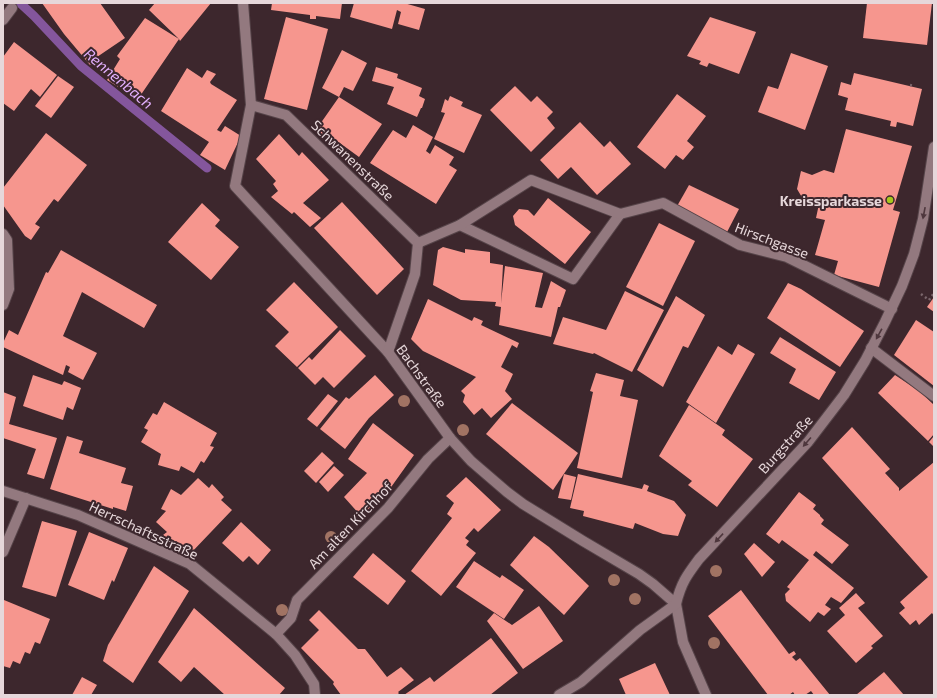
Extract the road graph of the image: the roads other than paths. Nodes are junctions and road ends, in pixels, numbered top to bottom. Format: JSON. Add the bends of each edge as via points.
{"nodes":[{"id":1,"x":242,"y":3,"type":"edge"},
{"id":2,"x":12,"y":8,"type":"dead end"},
{"id":3,"x":3,"y":20,"type":"edge"},
{"id":4,"x":252,"y":105,"type":"junction"},
{"id":5,"x":934,"y":147,"type":"edge"},
{"id":6,"x":620,"y":214,"type":"junction"},
{"id":7,"x":460,"y":225,"type":"junction"},
{"id":8,"x":3,"y":234,"type":"edge"},
{"id":9,"x":418,"y":242,"type":"junction"},
{"id":10,"x":3,"y":304,"type":"edge"},
{"id":11,"x":892,"y":308,"type":"junction"},
{"id":12,"x":871,"y":348,"type":"junction"},
{"id":13,"x":388,"y":352,"type":"junction"},
{"id":14,"x":934,"y":396,"type":"edge"},
{"id":15,"x":450,"y":438,"type":"junction"},
{"id":16,"x":3,"y":491,"type":"edge"},
{"id":17,"x":26,"y":498,"type":"junction"},
{"id":18,"x":3,"y":552,"type":"edge"},
{"id":19,"x":676,"y":604,"type":"junction"},
{"id":20,"x":276,"y":634,"type":"junction"},
{"id":21,"x":315,"y":695,"type":"edge"},
{"id":22,"x":559,"y":695,"type":"edge"},
{"id":23,"x":706,"y":695,"type":"edge"}],
"edges":[{"from":1,"to":4,"type":"street"},
{"from":2,"to":3,"type":"street"},
{"from":4,"to":9,"type":"street","name":"Schwanenstraße","via":[[286,115]]},
{"from":4,"to":13,"type":"street","name":"Bachstraße","via":[[235,186]]},
{"from":5,"to":11,"type":"street","name":"Burgstraße","one_way":true,"via":[[923,219],[907,273]]},
{"from":6,"to":7,"type":"street","via":[[531,180]]},
{"from":6,"to":7,"type":"street","via":[[573,279]]},
{"from":6,"to":11,"type":"street","name":"Hirschgasse","via":[[663,203],[740,245],[787,257]]},
{"from":7,"to":9,"type":"street"},
{"from":8,"to":10,"type":"street","via":[[7,240],[9,289]]},
{"from":9,"to":13,"type":"street","via":[[415,274]]},
{"from":11,"to":12,"type":"street","name":"Burgstraße","one_way":true},
{"from":12,"to":14,"type":"street"},
{"from":12,"to":19,"type":"street","name":"Burgstraße","one_way":true,"via":[[844,395],[808,442],[699,558],[679,588]]},
{"from":13,"to":15,"type":"street","name":"Bachstraße"},
{"from":15,"to":19,"type":"street","name":"Bachstraße","via":[[471,461],[507,492],[559,527],[639,574]]},
{"from":15,"to":20,"type":"street","name":"Am alten Kirchhof","via":[[428,459],[388,508],[297,600],[291,618]]},
{"from":16,"to":17,"type":"street","name":"Herrschaftsstraße"},
{"from":17,"to":18,"type":"street"},
{"from":17,"to":20,"type":"street","name":"Herrschaftsstraße","via":[[78,514],[190,564]]},
{"from":19,"to":22,"type":"street","via":[[640,630],[580,682]]},
{"from":19,"to":23,"type":"street","via":[[683,642]]},
{"from":20,"to":21,"type":"street","name":"Herrschaftsstraße","via":[[295,655],[314,684]]}]}
